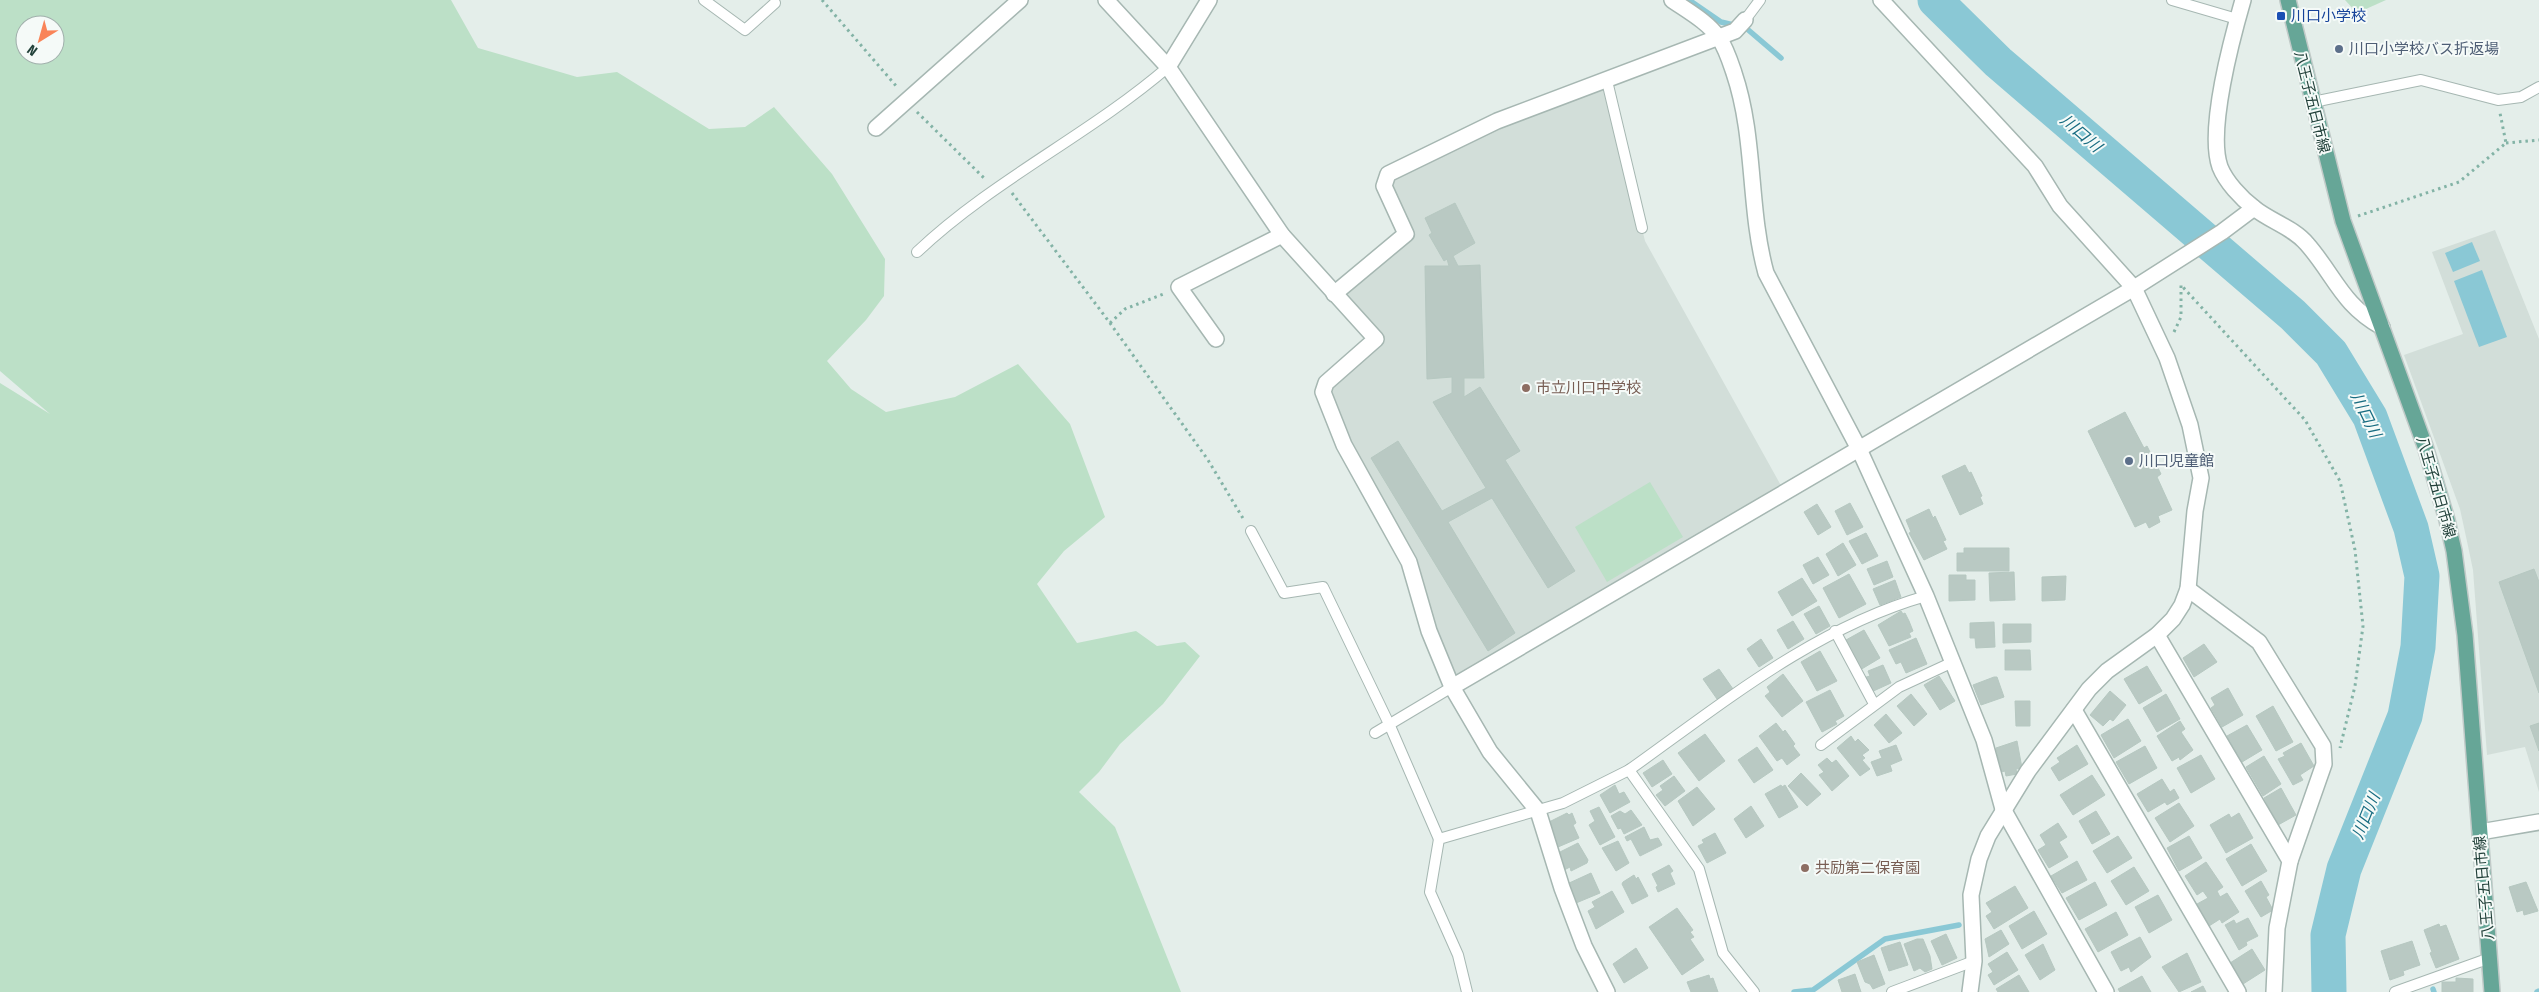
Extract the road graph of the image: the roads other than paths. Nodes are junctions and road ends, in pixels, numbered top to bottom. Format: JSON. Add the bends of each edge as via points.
{"nodes":[{"id":1,"x":704,"y":0,"type":"edge"},
{"id":2,"x":1020,"y":0,"type":"edge"},
{"id":3,"x":1106,"y":0,"type":"edge"},
{"id":4,"x":1210,"y":0,"type":"edge"},
{"id":5,"x":1672,"y":0,"type":"edge"},
{"id":6,"x":1760,"y":0,"type":"edge"},
{"id":7,"x":1880,"y":0,"type":"edge"},
{"id":8,"x":2172,"y":0,"type":"edge"},
{"id":9,"x":2243,"y":0,"type":"edge"},
{"id":10,"x":2288,"y":0,"type":"edge"},
{"id":11,"x":775,"y":3,"type":"dead end"},
{"id":12,"x":2237,"y":19,"type":"junction"},
{"id":13,"x":1740,"y":25,"type":"joint"},
{"id":14,"x":1719,"y":37,"type":"junction"},
{"id":15,"x":1168,"y":67,"type":"junction"},
{"id":16,"x":1607,"y":81,"type":"junction"},
{"id":17,"x":2539,"y":87,"type":"edge"},
{"id":18,"x":2313,"y":102,"type":"junction"},
{"id":19,"x":876,"y":128,"type":"dead end"},
{"id":20,"x":2254,"y":208,"type":"junction"},
{"id":21,"x":1642,"y":228,"type":"dead end"},
{"id":22,"x":1282,"y":235,"type":"junction"},
{"id":23,"x":917,"y":252,"type":"dead end"},
{"id":24,"x":2134,"y":288,"type":"junction"},
{"id":25,"x":1334,"y":294,"type":"junction"},
{"id":26,"x":2382,"y":327,"type":"junction"},
{"id":27,"x":1216,"y":339,"type":"dead end"},
{"id":28,"x":1859,"y":448,"type":"junction"},
{"id":29,"x":1251,"y":531,"type":"road end"},
{"id":30,"x":2188,"y":588,"type":"junction"},
{"id":31,"x":1926,"y":596,"type":"junction"},
{"id":32,"x":1835,"y":631,"type":"junction"},
{"id":33,"x":2157,"y":635,"type":"junction"},
{"id":34,"x":1953,"y":662,"type":"junction"},
{"id":35,"x":1452,"y":687,"type":"junction"},
{"id":36,"x":1874,"y":704,"type":"junction"},
{"id":37,"x":2074,"y":710,"type":"junction"},
{"id":38,"x":1390,"y":726,"type":"junction"},
{"id":39,"x":1376,"y":733,"type":"dead end"},
{"id":40,"x":1821,"y":745,"type":"dead end"},
{"id":41,"x":1629,"y":770,"type":"junction"},
{"id":42,"x":2003,"y":810,"type":"junction"},
{"id":43,"x":1538,"y":811,"type":"junction"},
{"id":44,"x":2539,"y":822,"type":"edge"},
{"id":45,"x":2480,"y":832,"type":"junction"},
{"id":46,"x":1439,"y":839,"type":"junction"},
{"id":47,"x":2290,"y":861,"type":"junction"},
{"id":48,"x":2490,"y":958,"type":"junction"},
{"id":49,"x":1974,"y":961,"type":"junction"},
{"id":50,"x":1972,"y":990,"type":"edge"},
{"id":51,"x":1467,"y":992,"type":"edge"},
{"id":52,"x":1606,"y":992,"type":"edge"},
{"id":53,"x":1754,"y":992,"type":"edge"},
{"id":54,"x":1892,"y":992,"type":"edge"},
{"id":55,"x":2106,"y":992,"type":"edge"},
{"id":56,"x":2238,"y":992,"type":"edge"},
{"id":57,"x":2274,"y":992,"type":"edge"},
{"id":58,"x":2395,"y":992,"type":"edge"},
{"id":59,"x":2492,"y":992,"type":"edge"}],
"edges":[{"from":1,"to":11,"type":"lane","via":[[745,30]]},
{"from":2,"to":19,"type":"street"},
{"from":3,"to":15,"type":"street"},
{"from":4,"to":15,"type":"street"},
{"from":5,"to":14,"type":"street","via":[[1702,20]]},
{"from":6,"to":13,"type":"lane"},
{"from":7,"to":24,"type":"street","via":[[2035,166],[2060,206]]},
{"from":8,"to":12,"type":"lane"},
{"from":9,"to":12,"type":"street"},
{"from":10,"to":18,"type":"main road","name":"八王子五日市線"},
{"from":12,"to":20,"type":"street","via":[[2219,111],[2217,151],[2221,168],[2235,189]]},
{"from":13,"to":14,"type":"street"},
{"from":14,"to":16,"type":"street"},
{"from":14,"to":28,"type":"street","via":[[1742,98],[1766,273]]},
{"from":15,"to":22,"type":"street"},
{"from":15,"to":23,"type":"lane","via":[[1138,93],[963,210]]},
{"from":16,"to":21,"type":"lane"},
{"from":16,"to":25,"type":"street","via":[[1497,121],[1388,174],[1384,186],[1406,234]]},
{"from":17,"to":18,"type":"lane","via":[[2521,97],[2498,100],[2421,80]]},
{"from":18,"to":26,"type":"main road","name":"八王子五日市線","via":[[2343,221]]},
{"from":20,"to":24,"type":"street"},
{"from":20,"to":26,"type":"street","via":[[2306,242],[2358,312]]},
{"from":22,"to":25,"type":"street"},
{"from":22,"to":27,"type":"street","via":[[1179,287]]},
{"from":24,"to":28,"type":"street"},
{"from":24,"to":30,"type":"street","via":[[2167,358],[2190,425],[2201,478]]},
{"from":25,"to":35,"type":"street","via":[[1376,339],[1326,383],[1323,392],[1344,445],[1409,562],[1429,631]]},
{"from":26,"to":45,"type":"main road","name":"八王子五日市線","via":[[2426,446],[2454,551],[2465,636]]},
{"from":28,"to":31,"type":"street"},
{"from":28,"to":35,"type":"street"},
{"from":29,"to":38,"type":"lane","via":[[1284,593],[1323,587]]},
{"from":30,"to":33,"type":"street","via":[[2174,619]]},
{"from":30,"to":47,"type":"street","via":[[2259,642],[2323,746],[2324,764]]},
{"from":31,"to":32,"type":"lane","via":[[1891,606]]},
{"from":31,"to":34,"type":"street"},
{"from":32,"to":36,"type":"lane"},
{"from":32,"to":41,"type":"lane","via":[[1791,655]]},
{"from":33,"to":37,"type":"street","via":[[2107,670]]},
{"from":33,"to":47,"type":"street"},
{"from":34,"to":36,"type":"lane","via":[[1900,687]]},
{"from":34,"to":42,"type":"street","via":[[1984,740]]},
{"from":35,"to":38,"type":"lane"},
{"from":35,"to":43,"type":"street","via":[[1490,752]]},
{"from":36,"to":40,"type":"lane"},
{"from":37,"to":42,"type":"street","via":[[2050,739]]},
{"from":37,"to":56,"type":"street"},
{"from":38,"to":39,"type":"lane"},
{"from":38,"to":46,"type":"lane"},
{"from":41,"to":43,"type":"lane","via":[[1563,803]]},
{"from":41,"to":53,"type":"lane","via":[[1698,869],[1723,953]]},
{"from":42,"to":49,"type":"street","via":[[1985,844],[1971,895]]},
{"from":42,"to":55,"type":"street"},
{"from":43,"to":46,"type":"lane"},
{"from":43,"to":52,"type":"street","via":[[1562,888]]},
{"from":44,"to":45,"type":"street"},
{"from":45,"to":48,"type":"main road","name":"八王子五日市線"},
{"from":46,"to":51,"type":"lane","via":[[1430,892],[1458,956]]},
{"from":47,"to":57,"type":"street","via":[[2277,928]]},
{"from":48,"to":58,"type":"lane"},
{"from":48,"to":59,"type":"main road","name":"八王子五日市線"},
{"from":49,"to":50,"type":"street"},
{"from":49,"to":54,"type":"lane"}]}
